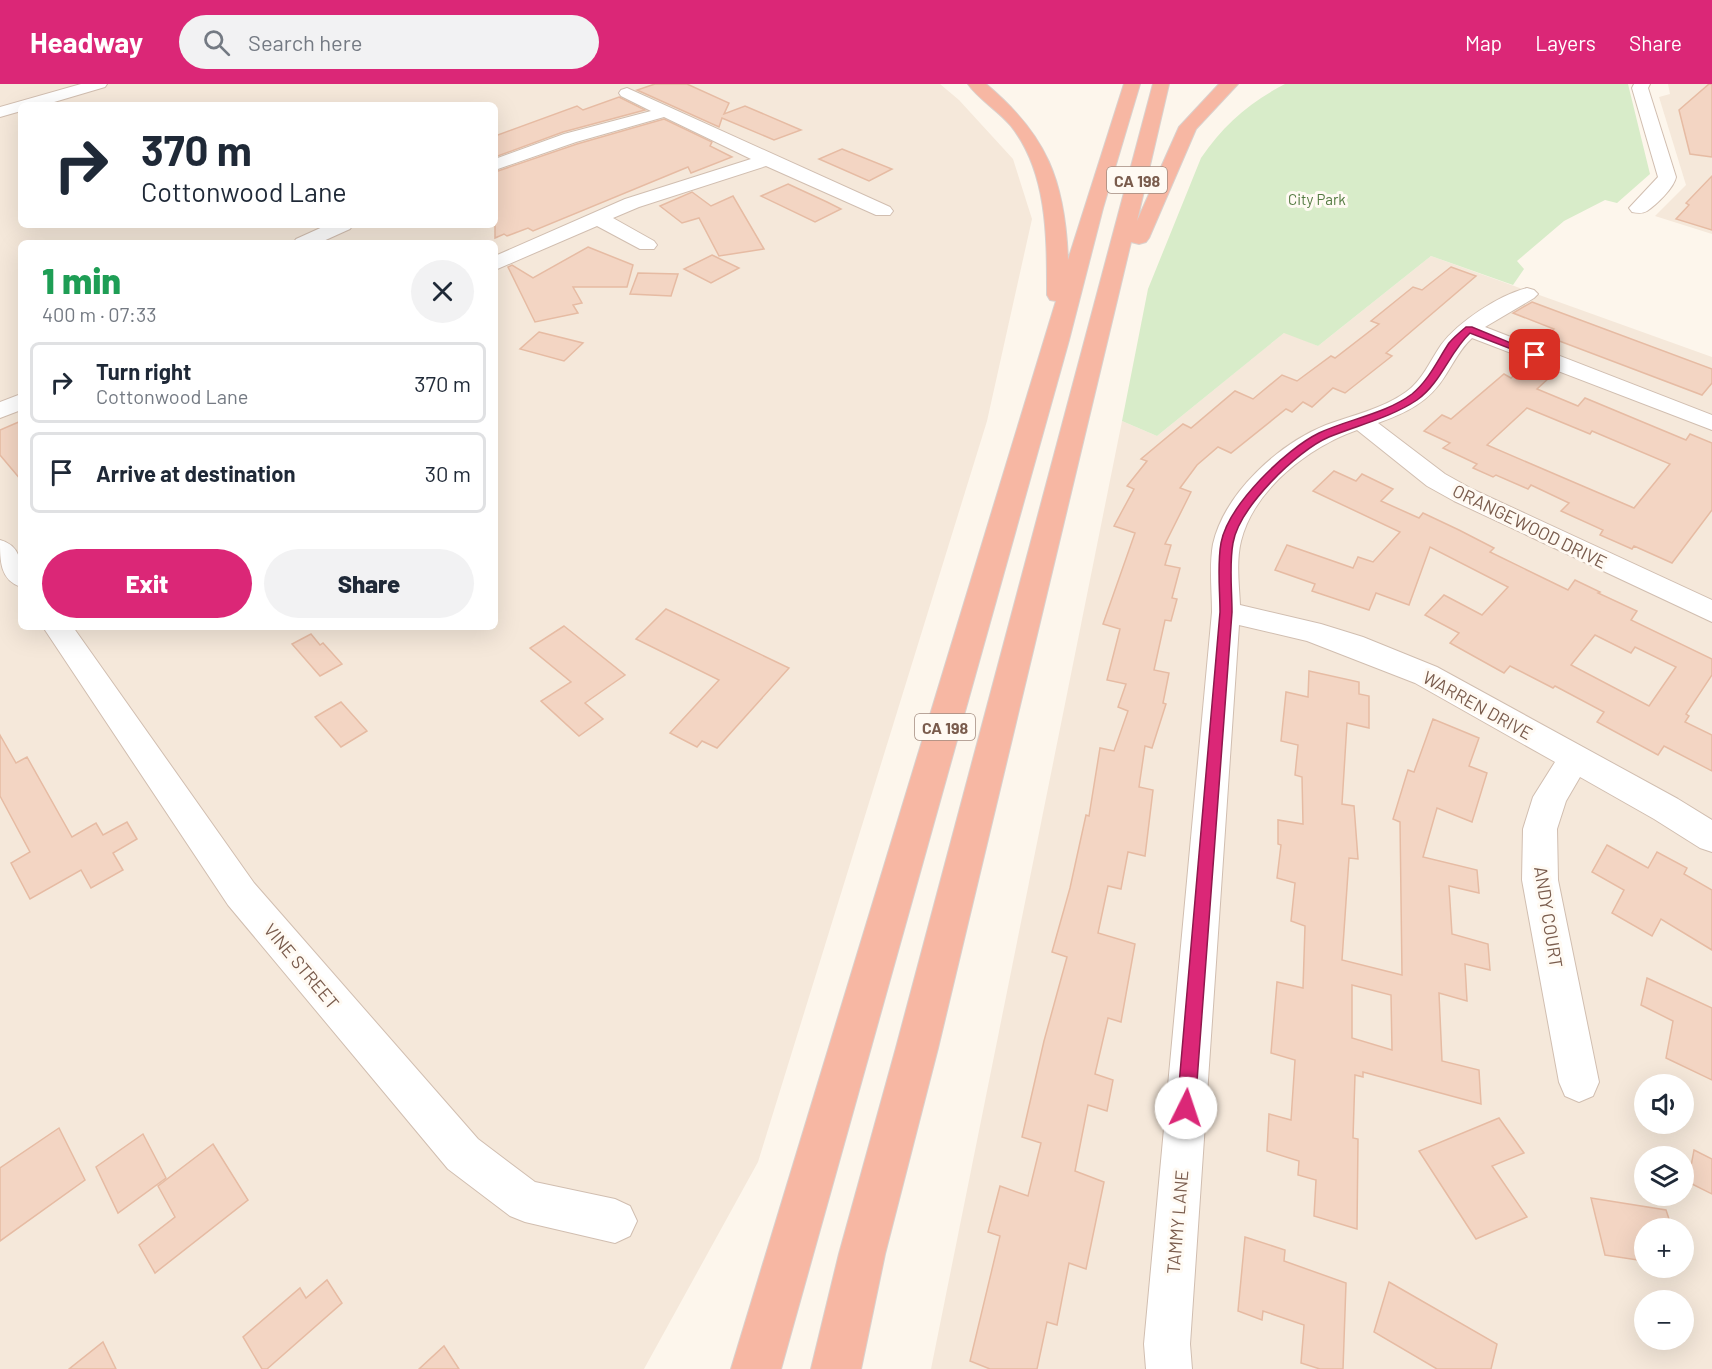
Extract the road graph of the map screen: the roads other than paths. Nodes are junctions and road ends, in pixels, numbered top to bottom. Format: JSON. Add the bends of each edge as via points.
{"nodes":[{"id":1,"x":99,"y":84,"type":"edge"},
{"id":2,"x":976,"y":84,"type":"edge"},
{"id":3,"x":1132,"y":84,"type":"edge"},
{"id":4,"x":1161,"y":84,"type":"edge"},
{"id":5,"x":1230,"y":84,"type":"edge"},
{"id":6,"x":1642,"y":84,"type":"edge"},
{"id":7,"x":627,"y":93,"type":"dead end"},
{"id":8,"x":36,"y":102,"type":"edge"},
{"id":9,"x":18,"y":107,"type":"edge"},
{"id":10,"x":0,"y":112,"type":"edge"},
{"id":11,"x":665,"y":112,"type":"junction"},
{"id":12,"x":767,"y":160,"type":"junction"},
{"id":13,"x":498,"y":164,"type":"edge"},
{"id":14,"x":1639,"y":208,"type":"dead end"},
{"id":15,"x":883,"y":211,"type":"dead end"},
{"id":16,"x":597,"y":218,"type":"junction"},
{"id":17,"x":336,"y":228,"type":"edge"},
{"id":18,"x":310,"y":240,"type":"edge"},
{"id":19,"x":647,"y":245,"type":"dead end"},
{"id":20,"x":504,"y":260,"type":"edge"},
{"id":21,"x":1113,"y":277,"type":"junction"},
{"id":22,"x":1527,"y":294,"type":"dead end"},
{"id":23,"x":1469,"y":329,"type":"junction"},
{"id":24,"x":1057,"y":340,"type":"junction"},
{"id":25,"x":18,"y":394,"type":"edge"},
{"id":26,"x":0,"y":398,"type":"edge"},
{"id":27,"x":18,"y":402,"type":"edge"},
{"id":28,"x":0,"y":411,"type":"edge"},
{"id":29,"x":1360,"y":421,"type":"junction"},
{"id":30,"x":1712,"y":423,"type":"edge"},
{"id":31,"x":0,"y":549,"type":"edge"},
{"id":32,"x":18,"y":574,"type":"edge"},
{"id":33,"x":1226,"y":612,"type":"junction"},
{"id":34,"x":1712,"y":612,"type":"edge"},
{"id":35,"x":60,"y":630,"type":"edge"},
{"id":36,"x":1575,"y":758,"type":"junction"},
{"id":37,"x":1712,"y":838,"type":"edge"},
{"id":38,"x":1579,"y":1082,"type":"dead end"},
{"id":39,"x":615,"y":1221,"type":"dead end"},
{"id":40,"x":756,"y":1369,"type":"edge"},
{"id":41,"x":836,"y":1369,"type":"edge"},
{"id":42,"x":1169,"y":1369,"type":"edge"}],
"edges":[{"from":1,"to":8,"type":"street"},
{"from":2,"to":24,"type":"highway","via":[[1019,125],[1037,151],[1051,187],[1058,246]]},
{"from":3,"to":24,"type":"highway","number":"CA 198"},
{"from":4,"to":21,"type":"highway","number":"CA 198"},
{"from":5,"to":21,"type":"highway","via":[[1188,127],[1138,239]]},
{"from":6,"to":14,"type":"street","via":[[1640,88],[1668,177]]},
{"from":7,"to":11,"type":"street"},
{"from":9,"to":10,"type":"street"},
{"from":11,"to":12,"type":"street"},
{"from":11,"to":13,"type":"street","via":[[570,138]]},
{"from":12,"to":15,"type":"street"},
{"from":12,"to":16,"type":"street"},
{"from":16,"to":19,"type":"street"},
{"from":16,"to":20,"type":"street"},
{"from":17,"to":18,"type":"street"},
{"from":21,"to":41,"type":"highway","number":"CA 198","via":[[862,1254]]},
{"from":22,"to":23,"type":"street","name":"TAMMY LANE"},
{"from":23,"to":29,"type":"street","name":"TAMMY LANE","via":[[1454,343],[1430,382],[1414,397]]},
{"from":23,"to":30,"type":"street"},
{"from":24,"to":40,"type":"highway","number":"CA 198"},
{"from":25,"to":26,"type":"street"},
{"from":27,"to":28,"type":"street"},
{"from":29,"to":33,"type":"street","name":"TAMMY LANE","via":[[1322,436],[1295,453],[1249,499],[1235,519],[1227,543]]},
{"from":29,"to":34,"type":"street","name":"ORANGEWOOD DRIVE","via":[[1436,480],[1463,495]]},
{"from":31,"to":32,"type":"street"},
{"from":33,"to":36,"type":"street","name":"WARREN DRIVE","via":[[1311,631],[1426,675]]},
{"from":33,"to":42,"type":"street","name":"TAMMY LANE","via":[[1167,1344]]},
{"from":35,"to":39,"type":"street","name":"VINE STREET","via":[[241,894],[463,1154],[525,1201]]},
{"from":36,"to":37,"type":"street","name":"WARREN DRIVE"},
{"from":36,"to":38,"type":"street","name":"ANDY COURT","via":[[1550,797],[1540,829],[1540,880]]}]}
